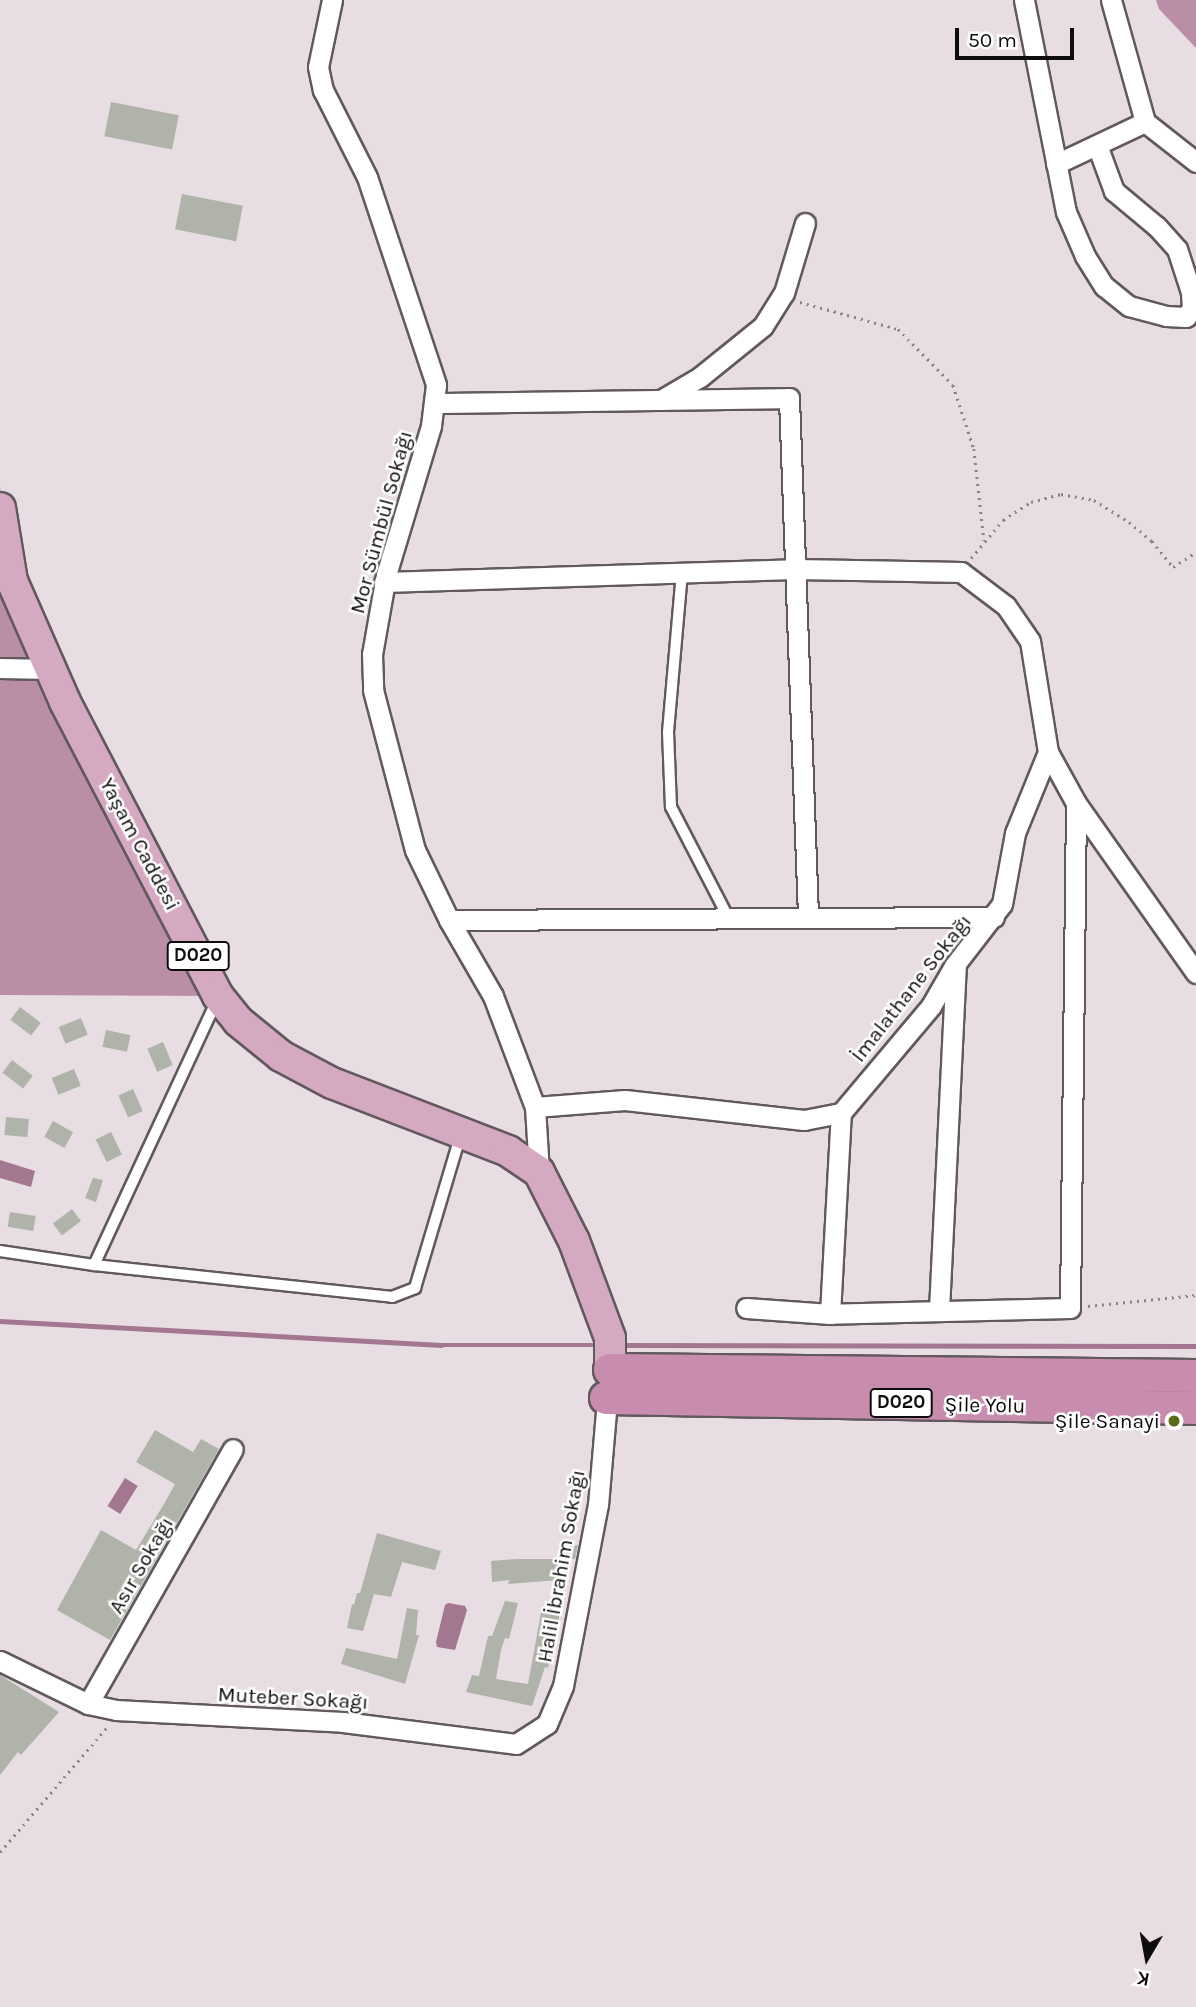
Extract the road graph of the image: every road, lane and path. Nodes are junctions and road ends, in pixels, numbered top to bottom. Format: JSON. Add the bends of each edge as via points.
{"nodes":[{"id":1,"x":332,"y":0,"type":"edge"},
{"id":2,"x":1024,"y":0,"type":"edge"},
{"id":3,"x":1111,"y":0,"type":"edge"},
{"id":4,"x":1145,"y":122,"type":"junction"},
{"id":5,"x":1097,"y":145,"type":"junction"},
{"id":6,"x":1196,"y":162,"type":"edge"},
{"id":7,"x":1056,"y":164,"type":"junction"},
{"id":8,"x":805,"y":223,"type":"dead end"},
{"id":9,"x":781,"y":297,"type":"junction"},
{"id":10,"x":660,"y":401,"type":"junction"},
{"id":11,"x":434,"y":403,"type":"junction"},
{"id":12,"x":0,"y":508,"type":"edge"},
{"id":13,"x":984,"y":540,"type":"junction"},
{"id":14,"x":1196,"y":552,"type":"edge"},
{"id":15,"x":794,"y":569,"type":"junction"},
{"id":16,"x":682,"y":572,"type":"junction"},
{"id":17,"x":961,"y":572,"type":"junction"},
{"id":18,"x":384,"y":582,"type":"junction"},
{"id":19,"x":0,"y":668,"type":"edge"},
{"id":20,"x":50,"y":669,"type":"junction"},
{"id":21,"x":1048,"y":752,"type":"junction"},
{"id":22,"x":1076,"y":803,"type":"junction"},
{"id":23,"x":808,"y":916,"type":"junction"},
{"id":24,"x":728,"y":917,"type":"junction"},
{"id":25,"x":994,"y":917,"type":"junction"},
{"id":26,"x":449,"y":920,"type":"junction"},
{"id":27,"x":956,"y":964,"type":"junction"},
{"id":28,"x":1196,"y":973,"type":"edge"},
{"id":29,"x":218,"y":996,"type":"junction"},
{"id":30,"x":535,"y":1107,"type":"junction"},
{"id":31,"x":841,"y":1113,"type":"junction"},
{"id":32,"x":461,"y":1133,"type":"junction"},
{"id":33,"x":539,"y":1172,"type":"junction"},
{"id":34,"x":0,"y":1251,"type":"edge"},
{"id":35,"x":94,"y":1265,"type":"junction"},
{"id":36,"x":1196,"y":1295,"type":"edge"},
{"id":37,"x":746,"y":1308,"type":"dead end"},
{"id":38,"x":1070,"y":1308,"type":"junction"},
{"id":39,"x":939,"y":1310,"type":"junction"},
{"id":40,"x":830,"y":1314,"type":"junction"},
{"id":41,"x":1196,"y":1376,"type":"edge"},
{"id":42,"x":608,"y":1384,"type":"junction"},
{"id":43,"x":1196,"y":1408,"type":"edge"},
{"id":44,"x":233,"y":1448,"type":"dead end"},
{"id":45,"x":0,"y":1661,"type":"edge"},
{"id":46,"x":563,"y":1686,"type":"joint"},
{"id":47,"x":88,"y":1704,"type":"junction"},
{"id":48,"x":116,"y":1710,"type":"junction"},
{"id":49,"x":0,"y":1852,"type":"edge"}],
"edges":[{"from":1,"to":11,"type":"street","name":"Mor Sümbül Sokağı","via":[[318,67],[323,90],[372,190],[436,385]]},
{"from":2,"to":7,"type":"street"},
{"from":3,"to":4,"type":"street"},
{"from":4,"to":5,"type":"street"},
{"from":4,"to":6,"type":"street"},
{"from":5,"to":7,"type":"street"},
{"from":5,"to":7,"type":"street","via":[[1114,191],[1177,249],[1191,292],[1192,308],[1186,317],[1129,306],[1104,286],[1066,212]]},
{"from":8,"to":9,"type":"street"},
{"from":9,"to":10,"type":"street","via":[[763,326],[740,347]]},
{"from":9,"to":13,"type":"path","via":[[898,329],[953,385],[974,449]]},
{"from":10,"to":11,"type":"street"},
{"from":10,"to":15,"type":"street","via":[[789,398]]},
{"from":11,"to":18,"type":"street","name":"Mor Sümbül Sokağı"},
{"from":12,"to":20,"type":"main road","name":"Yaşam Caddesi","number":"D020","via":[[12,582]]},
{"from":13,"to":14,"type":"path","via":[[1003,520],[1031,502],[1061,494],[1094,500],[1129,522],[1174,567]]},
{"from":13,"to":17,"type":"path"},
{"from":15,"to":16,"type":"street"},
{"from":15,"to":17,"type":"street"},
{"from":15,"to":23,"type":"street"},
{"from":16,"to":18,"type":"street"},
{"from":16,"to":24,"type":"lane","via":[[668,732],[671,807]]},
{"from":17,"to":21,"type":"street","via":[[1006,606],[1030,640]]},
{"from":18,"to":26,"type":"street","name":"Mor Sümbül Sokağı","via":[[372,654],[373,690],[415,850]]},
{"from":19,"to":20,"type":"street"},
{"from":20,"to":29,"type":"main road","name":"Yaşam Caddesi","number":"D020"},
{"from":21,"to":22,"type":"street"},
{"from":21,"to":25,"type":"street","name":"İmalathane Sokağı","via":[[1015,833],[1002,904]]},
{"from":22,"to":28,"type":"street"},
{"from":22,"to":38,"type":"street"},
{"from":23,"to":24,"type":"street"},
{"from":23,"to":25,"type":"street"},
{"from":24,"to":26,"type":"street"},
{"from":25,"to":27,"type":"street","name":"İmalathane Sokağı"},
{"from":26,"to":30,"type":"street","name":"Mor Sümbül Sokağı","via":[[493,996]]},
{"from":27,"to":31,"type":"street","name":"İmalathane Sokağı","via":[[931,1006]]},
{"from":27,"to":39,"type":"street"},
{"from":29,"to":32,"type":"main road","name":"Yaşam Caddesi","number":"D020","via":[[238,1021],[281,1056],[332,1083]]},
{"from":29,"to":35,"type":"lane"},
{"from":30,"to":31,"type":"street","via":[[625,1100],[804,1120]]},
{"from":30,"to":33,"type":"street","name":"Mor Sümbül Sokağı"},
{"from":31,"to":40,"type":"street"},
{"from":32,"to":33,"type":"main road","name":"Yaşam Caddesi","number":"D020","via":[[508,1151]]},
{"from":32,"to":35,"type":"lane","via":[[415,1287],[392,1297]]},
{"from":33,"to":42,"type":"main road","name":"Yaşam Caddesi","number":"D020","via":[[574,1241],[610,1339]]},
{"from":34,"to":35,"type":"lane"},
{"from":36,"to":38,"type":"path"},
{"from":37,"to":40,"type":"street"},
{"from":38,"to":39,"type":"street"},
{"from":39,"to":40,"type":"street"},
{"from":41,"to":42,"type":"highway","name":"Şile Yolu","number":"D020"},
{"from":42,"to":43,"type":"highway","name":"Şile Yolu","number":"D020"},
{"from":42,"to":46,"type":"street","name":"Halil İbrahim Sokağı","via":[[598,1505]]},
{"from":44,"to":47,"type":"street","name":"Asır Sokağı"},
{"from":45,"to":47,"type":"street","name":"Muteber Sokağı"},
{"from":46,"to":48,"type":"street","name":"Muteber Sokağı","via":[[547,1724],[516,1744],[343,1722]]},
{"from":47,"to":48,"type":"street","name":"Muteber Sokağı"},
{"from":48,"to":49,"type":"path","via":[[93,1746]]}]}
